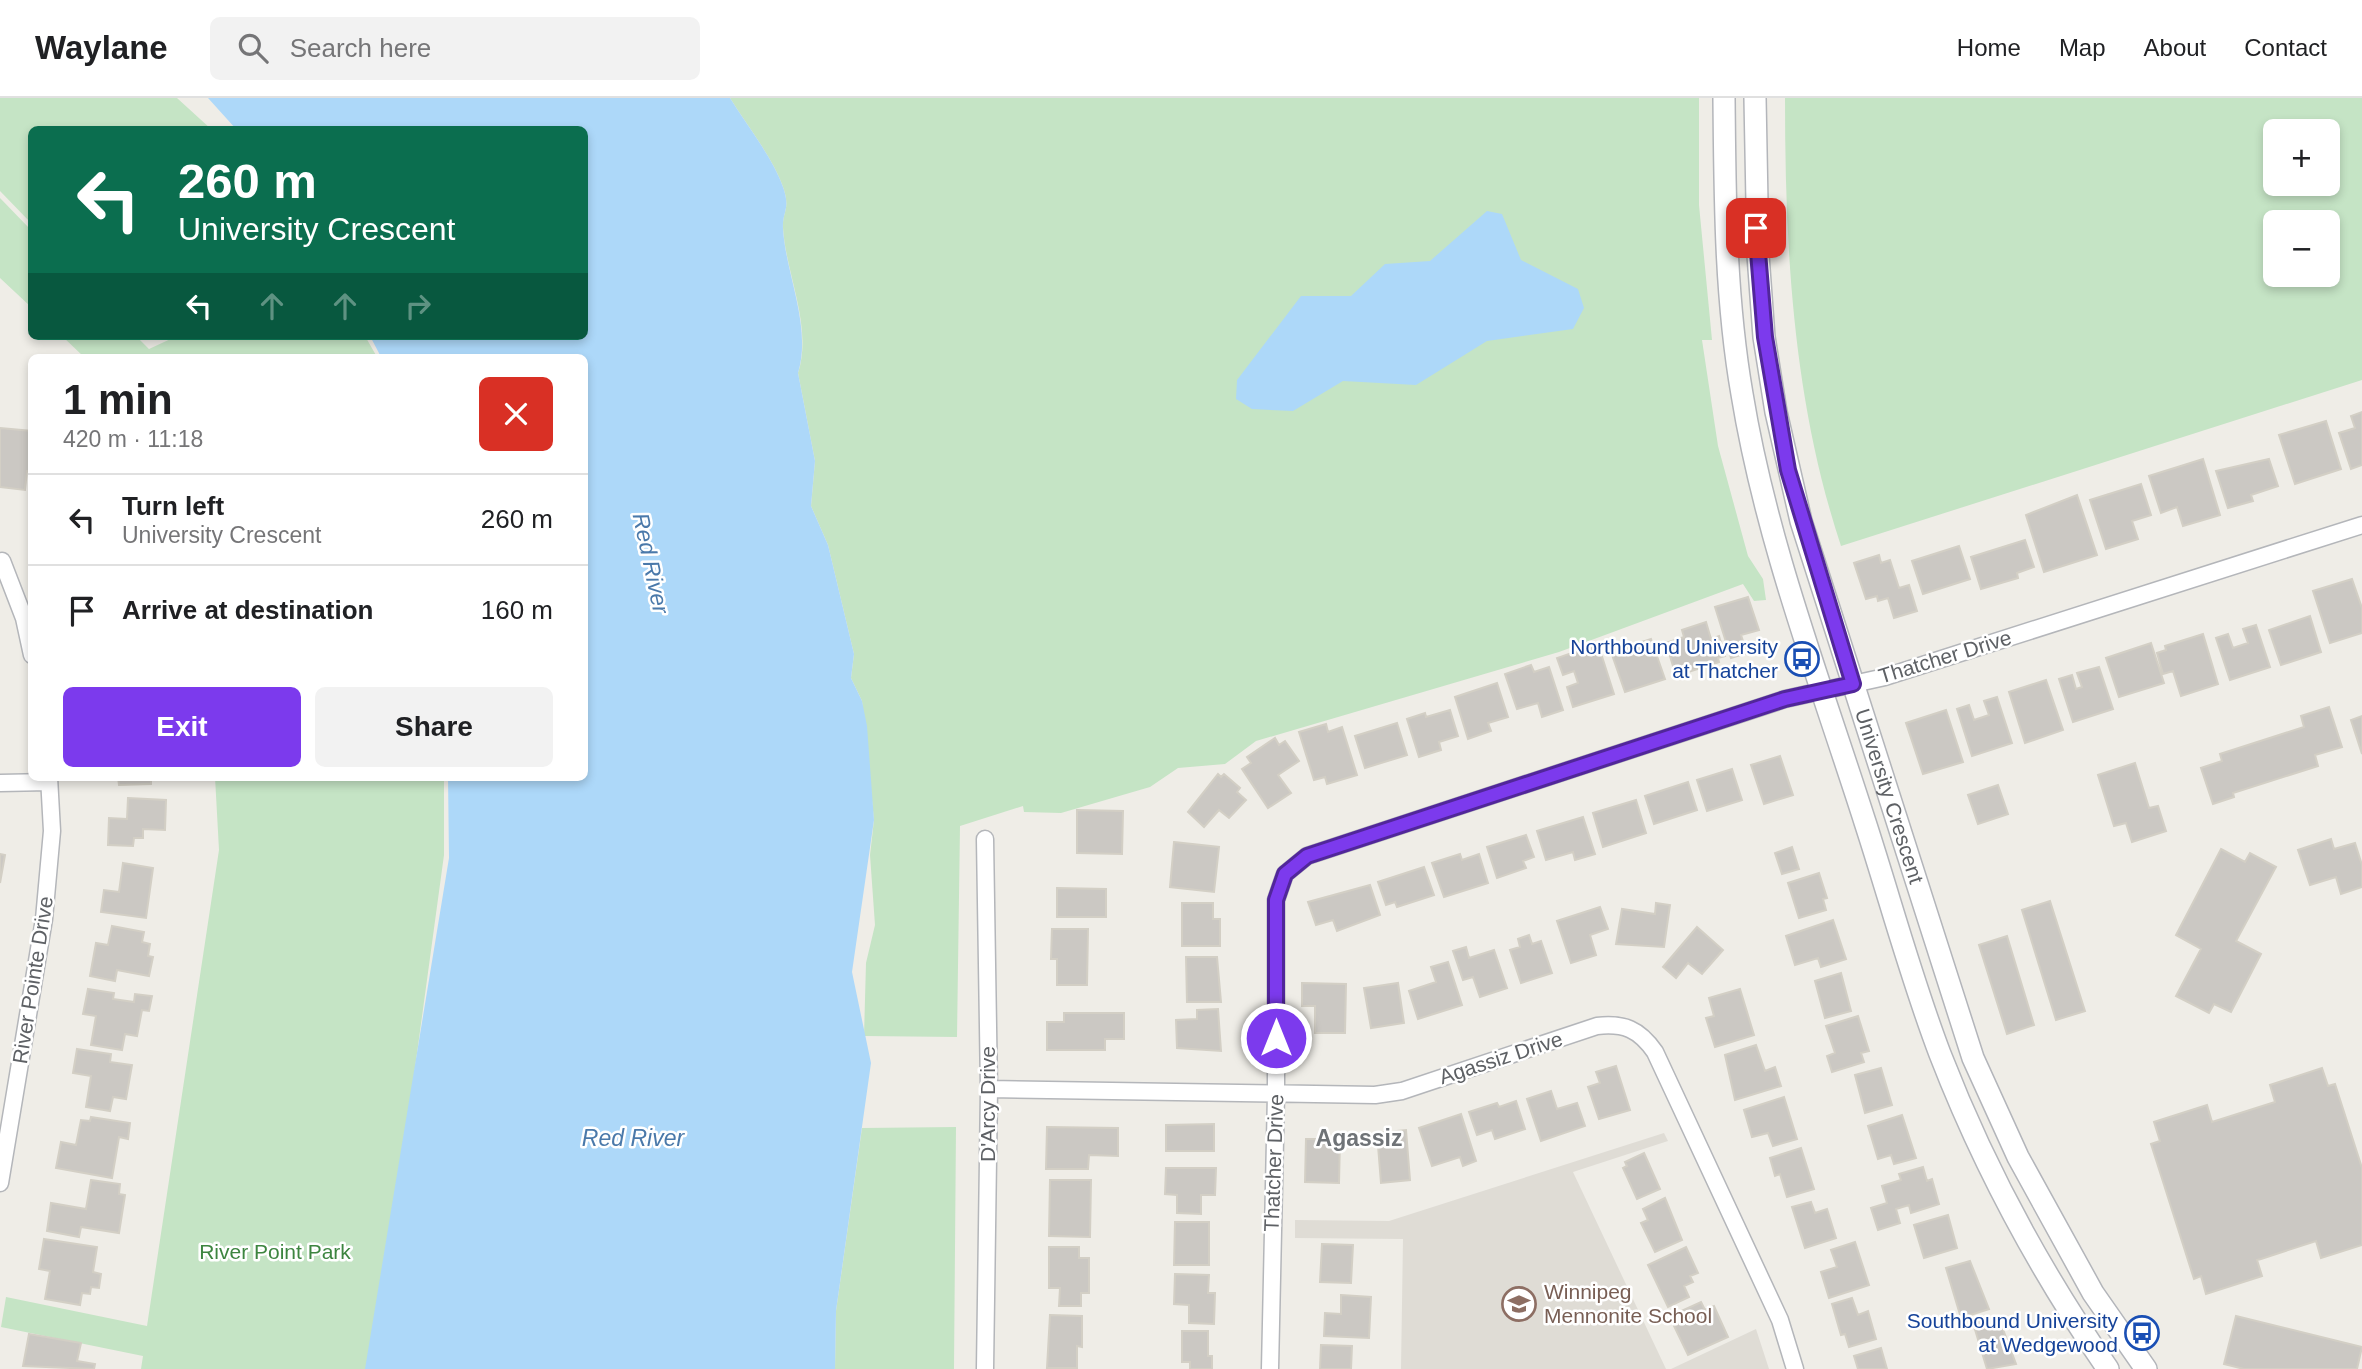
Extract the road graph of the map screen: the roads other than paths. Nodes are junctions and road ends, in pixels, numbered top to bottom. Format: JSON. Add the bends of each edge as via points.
{"nodes":[{"id":1,"x":1724,"y":98,"type":"edge"},
{"id":2,"x":1755,"y":98,"type":"edge"},
{"id":3,"x":2362,"y":526,"type":"edge"},
{"id":4,"x":2,"y":561,"type":"dead end"},
{"id":5,"x":28,"y":636,"type":"edge"},
{"id":6,"x":1853,"y":684,"type":"junction"},
{"id":7,"x":1822,"y":691,"type":"junction"},
{"id":8,"x":33,"y":781,"type":"edge"},
{"id":9,"x":49,"y":781,"type":"edge"},
{"id":10,"x":0,"y":783,"type":"edge"},
{"id":11,"x":985,"y":839,"type":"dead end"},
{"id":12,"x":989,"y":1089,"type":"junction"},
{"id":13,"x":1276,"y":1094,"type":"junction"},
{"id":14,"x":0,"y":1183,"type":"edge"},
{"id":15,"x":985,"y":1369,"type":"edge"},
{"id":16,"x":1270,"y":1369,"type":"edge"},
{"id":17,"x":1796,"y":1369,"type":"edge"},
{"id":18,"x":2108,"y":1369,"type":"edge"},
{"id":19,"x":2146,"y":1369,"type":"edge"}],
"edges":[{"from":1,"to":7,"type":"main road","name":"University Crescent","via":[[1726,239],[1742,395],[1766,506]]},
{"from":2,"to":6,"type":"main road","name":"University Crescent","via":[[1758,266],[1771,379],[1801,521]]},
{"from":3,"to":6,"type":"street","name":"Thatcher Drive"},
{"from":4,"to":5,"type":"street"},
{"from":6,"to":7,"type":"street","name":"Thatcher Drive"},
{"from":6,"to":19,"type":"main road","name":"University Crescent","via":[[1973,1058],[2010,1142],[2093,1293]]},
{"from":7,"to":13,"type":"street","name":"Thatcher Drive","via":[[1785,699],[1307,856],[1285,874],[1276,900]]},
{"from":7,"to":18,"type":"main road","name":"University Crescent","via":[[1921,1000],[1962,1107],[2028,1242]]},
{"from":8,"to":10,"type":"street"},
{"from":9,"to":14,"type":"street","name":"River Pointe Drive","via":[[52,831],[44,919]]},
{"from":11,"to":12,"type":"street","name":"D'Arcy Drive"},
{"from":12,"to":13,"type":"street","name":"Agassiz Drive"},
{"from":12,"to":15,"type":"street","name":"D'Arcy Drive"},
{"from":13,"to":16,"type":"street","name":"Thatcher Drive"},
{"from":13,"to":17,"type":"street","name":"Agassiz Drive","via":[[1402,1091],[1597,1026],[1633,1028],[1655,1052],[1780,1320]]}]}
